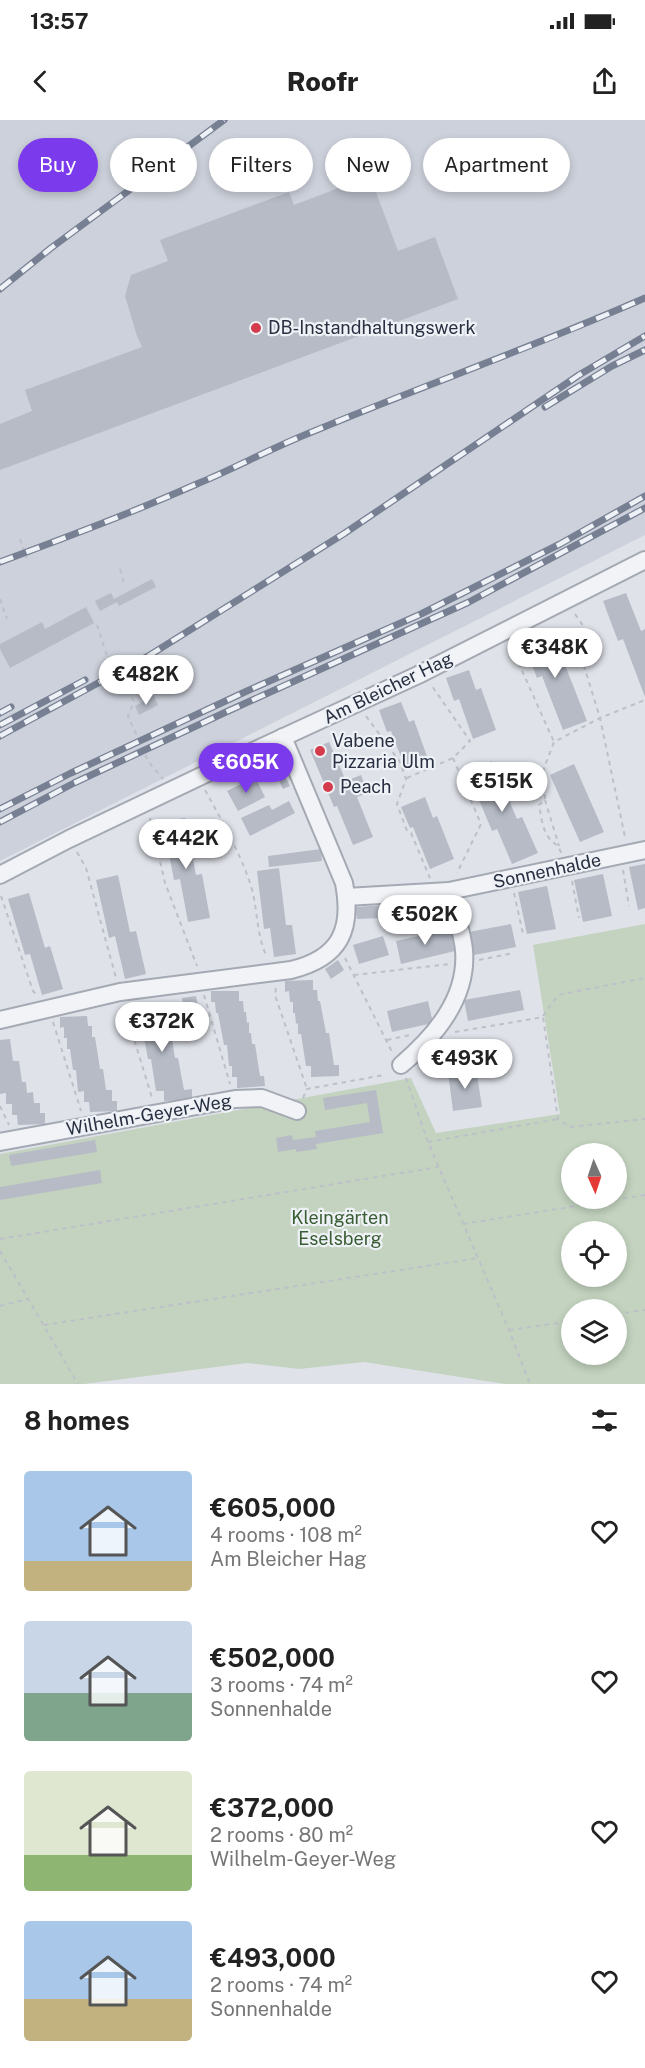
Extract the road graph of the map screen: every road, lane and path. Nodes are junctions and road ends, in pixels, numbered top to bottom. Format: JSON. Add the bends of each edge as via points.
{"nodes":[{"id":1,"x":20,"y":539,"type":"dead end"},
{"id":2,"x":27,"y":558,"type":"dead end"},
{"id":3,"x":645,"y":560,"type":"edge"},
{"id":4,"x":120,"y":569,"type":"dead end"},
{"id":5,"x":124,"y":583,"type":"dead end"},
{"id":6,"x":0,"y":599,"type":"edge"},
{"id":7,"x":573,"y":611,"type":"dead end"},
{"id":8,"x":7,"y":619,"type":"dead end"},
{"id":9,"x":97,"y":625,"type":"dead end"},
{"id":10,"x":507,"y":637,"type":"dead end"},
{"id":11,"x":431,"y":685,"type":"dead end"},
{"id":12,"x":645,"y":700,"type":"edge"},
{"id":13,"x":363,"y":711,"type":"dead end"},
{"id":14,"x":600,"y":718,"type":"junction"},
{"id":15,"x":283,"y":737,"type":"junction"},
{"id":16,"x":554,"y":742,"type":"junction"},
{"id":17,"x":453,"y":758,"type":"junction"},
{"id":18,"x":406,"y":778,"type":"junction"},
{"id":19,"x":204,"y":788,"type":"dead end"},
{"id":20,"x":172,"y":790,"type":"junction"},
{"id":21,"x":545,"y":800,"type":"junction"},
{"id":22,"x":149,"y":815,"type":"dead end"},
{"id":23,"x":69,"y":839,"type":"junction"},
{"id":24,"x":560,"y":847,"type":"junction"},
{"id":25,"x":645,"y":850,"type":"edge"},
{"id":26,"x":624,"y":855,"type":"junction"},
{"id":27,"x":566,"y":867,"type":"junction"},
{"id":28,"x":0,"y":875,"type":"edge"},
{"id":29,"x":510,"y":878,"type":"junction"},
{"id":30,"x":442,"y":891,"type":"junction"},
{"id":31,"x":1,"y":896,"type":"edge"},
{"id":32,"x":346,"y":897,"type":"junction"},
{"id":33,"x":629,"y":906,"type":"dead end"},
{"id":34,"x":579,"y":918,"type":"dead end"},
{"id":35,"x":523,"y":934,"type":"dead end"},
{"id":36,"x":513,"y":953,"type":"dead end"},
{"id":37,"x":196,"y":961,"type":"dead end"},
{"id":38,"x":464,"y":962,"type":"junction"},
{"id":39,"x":351,"y":970,"type":"dead end"},
{"id":40,"x":115,"y":972,"type":"dead end"},
{"id":41,"x":276,"y":973,"type":"junction"},
{"id":42,"x":354,"y":975,"type":"junction"},
{"id":43,"x":645,"y":978,"type":"edge"},
{"id":44,"x":33,"y":991,"type":"dead end"},
{"id":45,"x":276,"y":995,"type":"dead end"},
{"id":46,"x":205,"y":1002,"type":"dead end"},
{"id":47,"x":48,"y":1008,"type":"junction"},
{"id":48,"x":543,"y":1017,"type":"junction"},
{"id":49,"x":0,"y":1020,"type":"edge"},
{"id":50,"x":128,"y":1020,"type":"dead end"},
{"id":51,"x":431,"y":1036,"type":"junction"},
{"id":52,"x":401,"y":1065,"type":"junction"},
{"id":53,"x":384,"y":1075,"type":"dead end"},
{"id":54,"x":231,"y":1087,"type":"dead end"},
{"id":55,"x":308,"y":1089,"type":"junction"},
{"id":56,"x":152,"y":1098,"type":"dead end"},
{"id":57,"x":0,"y":1106,"type":"edge"},
{"id":58,"x":81,"y":1109,"type":"dead end"},
{"id":59,"x":297,"y":1111,"type":"joint"},
{"id":60,"x":6,"y":1119,"type":"dead end"},
{"id":61,"x":558,"y":1119,"type":"junction"},
{"id":62,"x":645,"y":1119,"type":"edge"},
{"id":63,"x":0,"y":1142,"type":"edge"},
{"id":64,"x":428,"y":1142,"type":"junction"},
{"id":65,"x":438,"y":1167,"type":"junction"},
{"id":66,"x":645,"y":1196,"type":"edge"},
{"id":67,"x":463,"y":1224,"type":"junction"},
{"id":68,"x":0,"y":1239,"type":"edge"},
{"id":69,"x":0,"y":1251,"type":"edge"},
{"id":70,"x":478,"y":1258,"type":"junction"},
{"id":71,"x":27,"y":1299,"type":"junction"},
{"id":72,"x":0,"y":1305,"type":"edge"},
{"id":73,"x":645,"y":1310,"type":"edge"},
{"id":74,"x":627,"y":1312,"type":"edge"},
{"id":75,"x":561,"y":1323,"type":"edge"},
{"id":76,"x":44,"y":1325,"type":"junction"},
{"id":77,"x":509,"y":1330,"type":"junction"},
{"id":78,"x":78,"y":1384,"type":"edge"},
{"id":79,"x":530,"y":1384,"type":"edge"}],
"edges":[{"from":1,"to":2,"type":"path"},
{"from":3,"to":15,"type":"street","name":"Am Bleicher Hag","via":[[408,680]]},
{"from":4,"to":5,"type":"path"},
{"from":6,"to":8,"type":"path"},
{"from":7,"to":14,"type":"path","via":[[582,624],[580,653]]},
{"from":9,"to":20,"type":"path","via":[[107,656],[135,702],[128,716],[148,761]]},
{"from":10,"to":16,"type":"path"},
{"from":11,"to":17,"type":"path","via":[[470,741]]},
{"from":12,"to":14,"type":"path"},
{"from":13,"to":18,"type":"path","via":[[400,762]]},
{"from":14,"to":16,"type":"path"},
{"from":14,"to":26,"type":"path"},
{"from":15,"to":20,"type":"street","name":"Am Bleicher Hag"},
{"from":15,"to":32,"type":"street","via":[[334,857]]},
{"from":16,"to":21,"type":"path","via":[[544,768]]},
{"from":17,"to":18,"type":"path"},
{"from":17,"to":30,"type":"path","via":[[481,824]]},
{"from":18,"to":30,"type":"path","via":[[397,804],[407,831]]},
{"from":19,"to":41,"type":"path","via":[[231,837],[251,887],[261,946]]},
{"from":20,"to":23,"type":"street","name":"Am Bleicher Hag"},
{"from":21,"to":24,"type":"path"},
{"from":21,"to":24,"type":"path","via":[[539,805],[542,820],[548,837]]},
{"from":22,"to":37,"type":"path","via":[[165,883]]},
{"from":23,"to":28,"type":"street","name":"Am Bleicher Hag"},
{"from":23,"to":40,"type":"path","via":[[86,868]]},
{"from":24,"to":27,"type":"path"},
{"from":25,"to":26,"type":"street","name":"Sonnenhalde"},
{"from":26,"to":27,"type":"street","name":"Sonnenhalde"},
{"from":26,"to":33,"type":"path"},
{"from":27,"to":29,"type":"street","name":"Sonnenhalde"},
{"from":27,"to":34,"type":"path"},
{"from":29,"to":30,"type":"street","name":"Sonnenhalde"},
{"from":29,"to":35,"type":"path"},
{"from":30,"to":32,"type":"street","name":"Sonnenhalde"},
{"from":30,"to":38,"type":"street","via":[[462,940]]},
{"from":31,"to":44,"type":"path"},
{"from":32,"to":41,"type":"street","via":[[345,925],[330,953],[307,966]]},
{"from":36,"to":38,"type":"path"},
{"from":38,"to":42,"type":"path"},
{"from":38,"to":51,"type":"street","via":[[449,1014]]},
{"from":39,"to":42,"type":"path"},
{"from":41,"to":47,"type":"street","via":[[120,992]]},
{"from":42,"to":52,"type":"path","via":[[389,1049]]},
{"from":43,"to":48,"type":"path","via":[[558,996]]},
{"from":45,"to":55,"type":"path"},
{"from":46,"to":54,"type":"path"},
{"from":47,"to":49,"type":"street"},
{"from":47,"to":58,"type":"path"},
{"from":48,"to":51,"type":"path"},
{"from":48,"to":61,"type":"path"},
{"from":50,"to":56,"type":"path"},
{"from":51,"to":52,"type":"street"},
{"from":52,"to":64,"type":"path"},
{"from":53,"to":55,"type":"path"},
{"from":55,"to":59,"type":"path"},
{"from":57,"to":60,"type":"path"},
{"from":59,"to":63,"type":"street","name":"Wilhelm-Geyer-Weg","via":[[262,1098],[235,1099]]},
{"from":61,"to":62,"type":"path","via":[[569,1127]]},
{"from":61,"to":64,"type":"path"},
{"from":64,"to":65,"type":"path"},
{"from":65,"to":67,"type":"path"},
{"from":65,"to":68,"type":"path"},
{"from":66,"to":67,"type":"path"},
{"from":67,"to":70,"type":"path"},
{"from":69,"to":71,"type":"path"},
{"from":70,"to":76,"type":"path"},
{"from":70,"to":77,"type":"path"},
{"from":71,"to":72,"type":"path"},
{"from":71,"to":76,"type":"path"},
{"from":73,"to":74,"type":"path"},
{"from":75,"to":77,"type":"path"},
{"from":76,"to":78,"type":"path"},
{"from":77,"to":79,"type":"path"}]}
